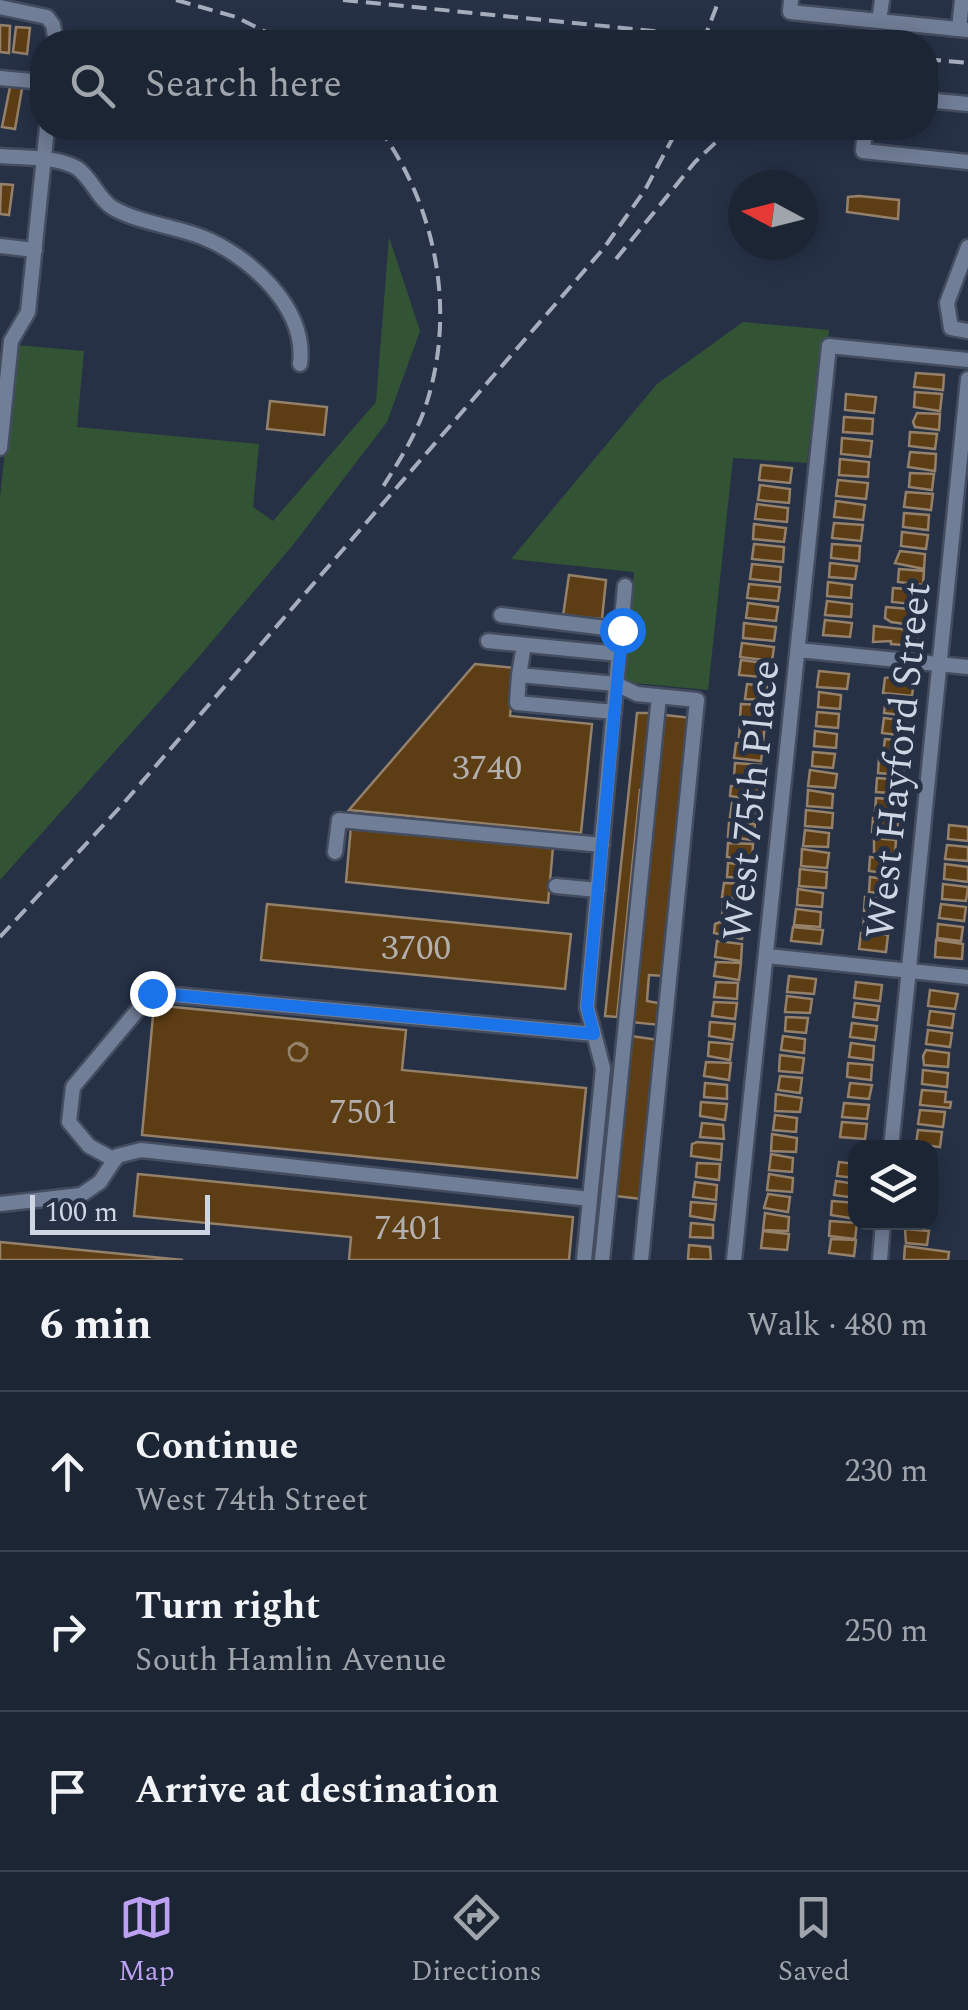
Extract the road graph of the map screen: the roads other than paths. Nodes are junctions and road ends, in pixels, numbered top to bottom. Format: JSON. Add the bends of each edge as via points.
{"nodes":[{"id":1,"x":882,"y":0,"type":"edge"},
{"id":2,"x":962,"y":0,"type":"edge"},
{"id":3,"x":790,"y":6,"type":"edge"},
{"id":4,"x":0,"y":7,"type":"edge"},
{"id":5,"x":880,"y":21,"type":"junction"},
{"id":6,"x":964,"y":29,"type":"edge"},
{"id":7,"x":55,"y":30,"type":"edge"},
{"id":8,"x":0,"y":78,"type":"edge"},
{"id":9,"x":30,"y":81,"type":"edge"},
{"id":10,"x":938,"y":101,"type":"edge"},
{"id":11,"x":968,"y":104,"type":"edge"},
{"id":12,"x":46,"y":140,"type":"edge"},
{"id":13,"x":864,"y":140,"type":"edge"},
{"id":14,"x":0,"y":156,"type":"edge"},
{"id":15,"x":43,"y":160,"type":"junction"},
{"id":16,"x":968,"y":162,"type":"edge"},
{"id":17,"x":0,"y":246,"type":"edge"},
{"id":18,"x":968,"y":247,"type":"edge"},
{"id":19,"x":35,"y":250,"type":"junction"},
{"id":20,"x":968,"y":331,"type":"edge"},
{"id":21,"x":6,"y":340,"type":"edge"},
{"id":22,"x":968,"y":360,"type":"edge"},
{"id":23,"x":300,"y":364,"type":"dead end"},
{"id":24,"x":968,"y":379,"type":"edge"},
{"id":25,"x":1,"y":431,"type":"edge"},
{"id":26,"x":0,"y":448,"type":"edge"},
{"id":27,"x":624,"y":586,"type":"dead end"},
{"id":28,"x":501,"y":615,"type":"dead end"},
{"id":29,"x":622,"y":630,"type":"junction"},
{"id":30,"x":488,"y":641,"type":"dead end"},
{"id":31,"x":524,"y":645,"type":"junction"},
{"id":32,"x":798,"y":650,"type":"junction"},
{"id":33,"x":619,"y":654,"type":"junction"},
{"id":34,"x":939,"y":664,"type":"junction"},
{"id":35,"x":968,"y":667,"type":"edge"},
{"id":36,"x":519,"y":676,"type":"junction"},
{"id":37,"x":616,"y":684,"type":"junction"},
{"id":38,"x":659,"y":696,"type":"junction"},
{"id":39,"x":614,"y":712,"type":"junction"},
{"id":40,"x":602,"y":844,"type":"junction"},
{"id":41,"x":335,"y":852,"type":"dead end"},
{"id":42,"x":556,"y":886,"type":"dead end"},
{"id":43,"x":598,"y":890,"type":"junction"},
{"id":44,"x":766,"y":956,"type":"junction"},
{"id":45,"x":908,"y":971,"type":"junction"},
{"id":46,"x":968,"y":977,"type":"edge"},
{"id":47,"x":594,"y":1034,"type":"junction"},
{"id":48,"x":892,"y":1140,"type":"edge"},
{"id":49,"x":115,"y":1160,"type":"junction"},
{"id":50,"x":590,"y":1200,"type":"junction"},
{"id":51,"x":0,"y":1204,"type":"edge"},
{"id":52,"x":883,"y":1230,"type":"edge"},
{"id":53,"x":584,"y":1260,"type":"edge"},
{"id":54,"x":602,"y":1260,"type":"edge"},
{"id":55,"x":641,"y":1260,"type":"edge"},
{"id":56,"x":734,"y":1260,"type":"edge"},
{"id":57,"x":880,"y":1260,"type":"edge"}],
"edges":[{"from":1,"to":5,"type":"street"},
{"from":2,"to":6,"type":"street"},
{"from":3,"to":5,"type":"street"},
{"from":4,"to":7,"type":"street","via":[[48,17]]},
{"from":5,"to":6,"type":"street"},
{"from":8,"to":9,"type":"street"},
{"from":10,"to":11,"type":"street"},
{"from":12,"to":15,"type":"street"},
{"from":13,"to":16,"type":"street","via":[[863,151]]},
{"from":14,"to":15,"type":"street"},
{"from":15,"to":19,"type":"street"},
{"from":15,"to":23,"type":"street","via":[[78,169],[112,208],[206,238],[239,258],[290,311]]},
{"from":17,"to":19,"type":"street"},
{"from":18,"to":20,"type":"street","via":[[947,303],[952,328]]},
{"from":19,"to":21,"type":"street","via":[[28,312]]},
{"from":21,"to":25,"type":"street"},
{"from":22,"to":32,"type":"street","name":"West 75th Place","via":[[829,346]]},
{"from":24,"to":34,"type":"street","name":"West Hayford Street"},
{"from":25,"to":26,"type":"street"},
{"from":27,"to":29,"type":"street"},
{"from":28,"to":29,"type":"street"},
{"from":29,"to":33,"type":"street"},
{"from":30,"to":31,"type":"street"},
{"from":31,"to":33,"type":"street"},
{"from":31,"to":36,"type":"street"},
{"from":32,"to":34,"type":"street"},
{"from":32,"to":44,"type":"street","name":"West 75th Place"},
{"from":33,"to":37,"type":"street"},
{"from":34,"to":35,"type":"street"},
{"from":34,"to":45,"type":"street","name":"West Hayford Street"},
{"from":36,"to":37,"type":"street"},
{"from":36,"to":39,"type":"street","via":[[517,703]]},
{"from":37,"to":38,"type":"street"},
{"from":37,"to":39,"type":"street"},
{"from":38,"to":54,"type":"street"},
{"from":38,"to":55,"type":"street","via":[[698,700]]},
{"from":39,"to":40,"type":"street"},
{"from":40,"to":41,"type":"street","via":[[339,820]]},
{"from":40,"to":43,"type":"street"},
{"from":42,"to":43,"type":"street"},
{"from":43,"to":47,"type":"street","via":[[587,1007]]},
{"from":44,"to":45,"type":"street"},
{"from":44,"to":56,"type":"street","name":"West 75th Place"},
{"from":45,"to":46,"type":"street"},
{"from":45,"to":48,"type":"street","name":"West Hayford Street"},
{"from":47,"to":49,"type":"street","via":[[152,993],[73,1087],[69,1122],[89,1146]]},
{"from":47,"to":50,"type":"street","via":[[603,1068]]},
{"from":49,"to":50,"type":"street","via":[[140,1150]]},
{"from":49,"to":51,"type":"street","via":[[81,1195]]},
{"from":50,"to":53,"type":"street"},
{"from":52,"to":57,"type":"street"}]}
